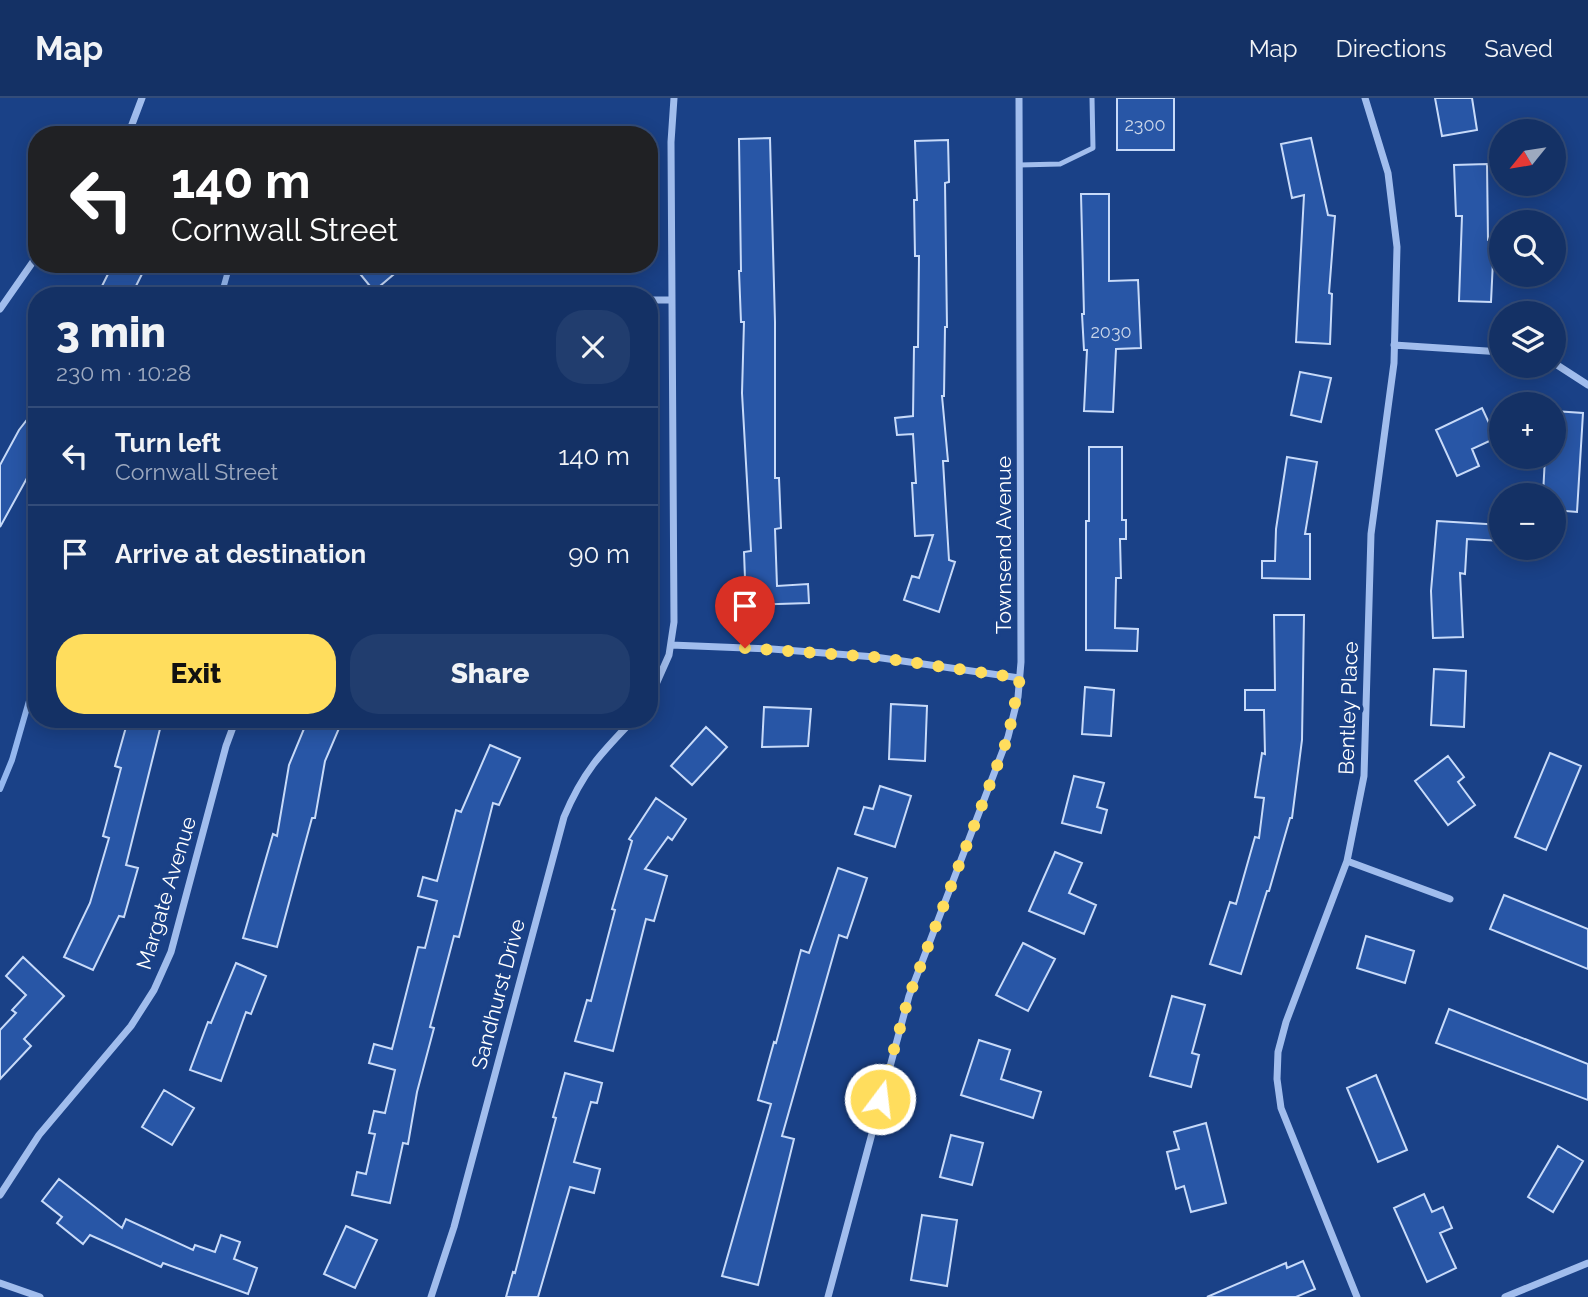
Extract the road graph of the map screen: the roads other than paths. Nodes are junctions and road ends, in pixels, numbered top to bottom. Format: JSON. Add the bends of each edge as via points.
{"nodes":[{"id":1,"x":142,"y":98,"type":"edge"},
{"id":2,"x":674,"y":98,"type":"edge"},
{"id":3,"x":1020,"y":98,"type":"edge"},
{"id":4,"x":1092,"y":98,"type":"edge"},
{"id":5,"x":1365,"y":98,"type":"edge"},
{"id":6,"x":131,"y":126,"type":"edge"},
{"id":7,"x":1019,"y":165,"type":"junction"},
{"id":8,"x":28,"y":270,"type":"edge"},
{"id":9,"x":658,"y":300,"type":"edge"},
{"id":10,"x":671,"y":300,"type":"junction"},
{"id":11,"x":0,"y":309,"type":"edge"},
{"id":12,"x":1394,"y":345,"type":"junction"},
{"id":13,"x":1489,"y":351,"type":"edge"},
{"id":14,"x":1566,"y":371,"type":"edge"},
{"id":15,"x":1588,"y":385,"type":"edge"},
{"id":16,"x":671,"y":645,"type":"junction"},
{"id":17,"x":1020,"y":678,"type":"junction"},
{"id":18,"x":658,"y":682,"type":"edge"},
{"id":19,"x":233,"y":728,"type":"edge"},
{"id":20,"x":625,"y":728,"type":"edge"},
{"id":21,"x":1347,"y":861,"type":"junction"},
{"id":22,"x":1450,"y":899,"type":"dead end"},
{"id":23,"x":0,"y":1195,"type":"edge"},
{"id":24,"x":1588,"y":1264,"type":"edge"},
{"id":25,"x":0,"y":1283,"type":"edge"},
{"id":26,"x":40,"y":1297,"type":"edge"},
{"id":27,"x":431,"y":1297,"type":"edge"},
{"id":28,"x":828,"y":1297,"type":"edge"},
{"id":29,"x":1357,"y":1297,"type":"edge"},
{"id":30,"x":1505,"y":1297,"type":"edge"}],
"edges":[{"from":1,"to":6,"type":"street"},
{"from":2,"to":10,"type":"street"},
{"from":3,"to":7,"type":"street","name":"Townsend Avenue"},
{"from":4,"to":7,"type":"lane","via":[[1093,148],[1060,164]]},
{"from":5,"to":12,"type":"street","name":"Bentley Place","via":[[1388,173],[1396,222]]},
{"from":7,"to":17,"type":"street","name":"Townsend Avenue"},
{"from":8,"to":11,"type":"street"},
{"from":9,"to":10,"type":"street"},
{"from":10,"to":16,"type":"street"},
{"from":12,"to":13,"type":"street"},
{"from":12,"to":21,"type":"street","name":"Bentley Place","via":[[1371,534],[1364,776]]},
{"from":14,"to":15,"type":"street"},
{"from":16,"to":17,"type":"street","via":[[875,657]]},
{"from":16,"to":18,"type":"street"},
{"from":17,"to":28,"type":"street","name":"Townsend Avenue","via":[[1008,737],[898,1031]]},
{"from":19,"to":23,"type":"street","name":"Margate Avenue","via":[[171,952],[154,990],[131,1026],[39,1135]]},
{"from":20,"to":27,"type":"street","name":"Sandhurst Drive","via":[[577,786],[564,817]]},
{"from":21,"to":22,"type":"street"},
{"from":21,"to":29,"type":"street","name":"Bentley Place","via":[[1286,1022],[1277,1079],[1281,1108]]},
{"from":24,"to":30,"type":"street"},
{"from":25,"to":26,"type":"street"}]}
